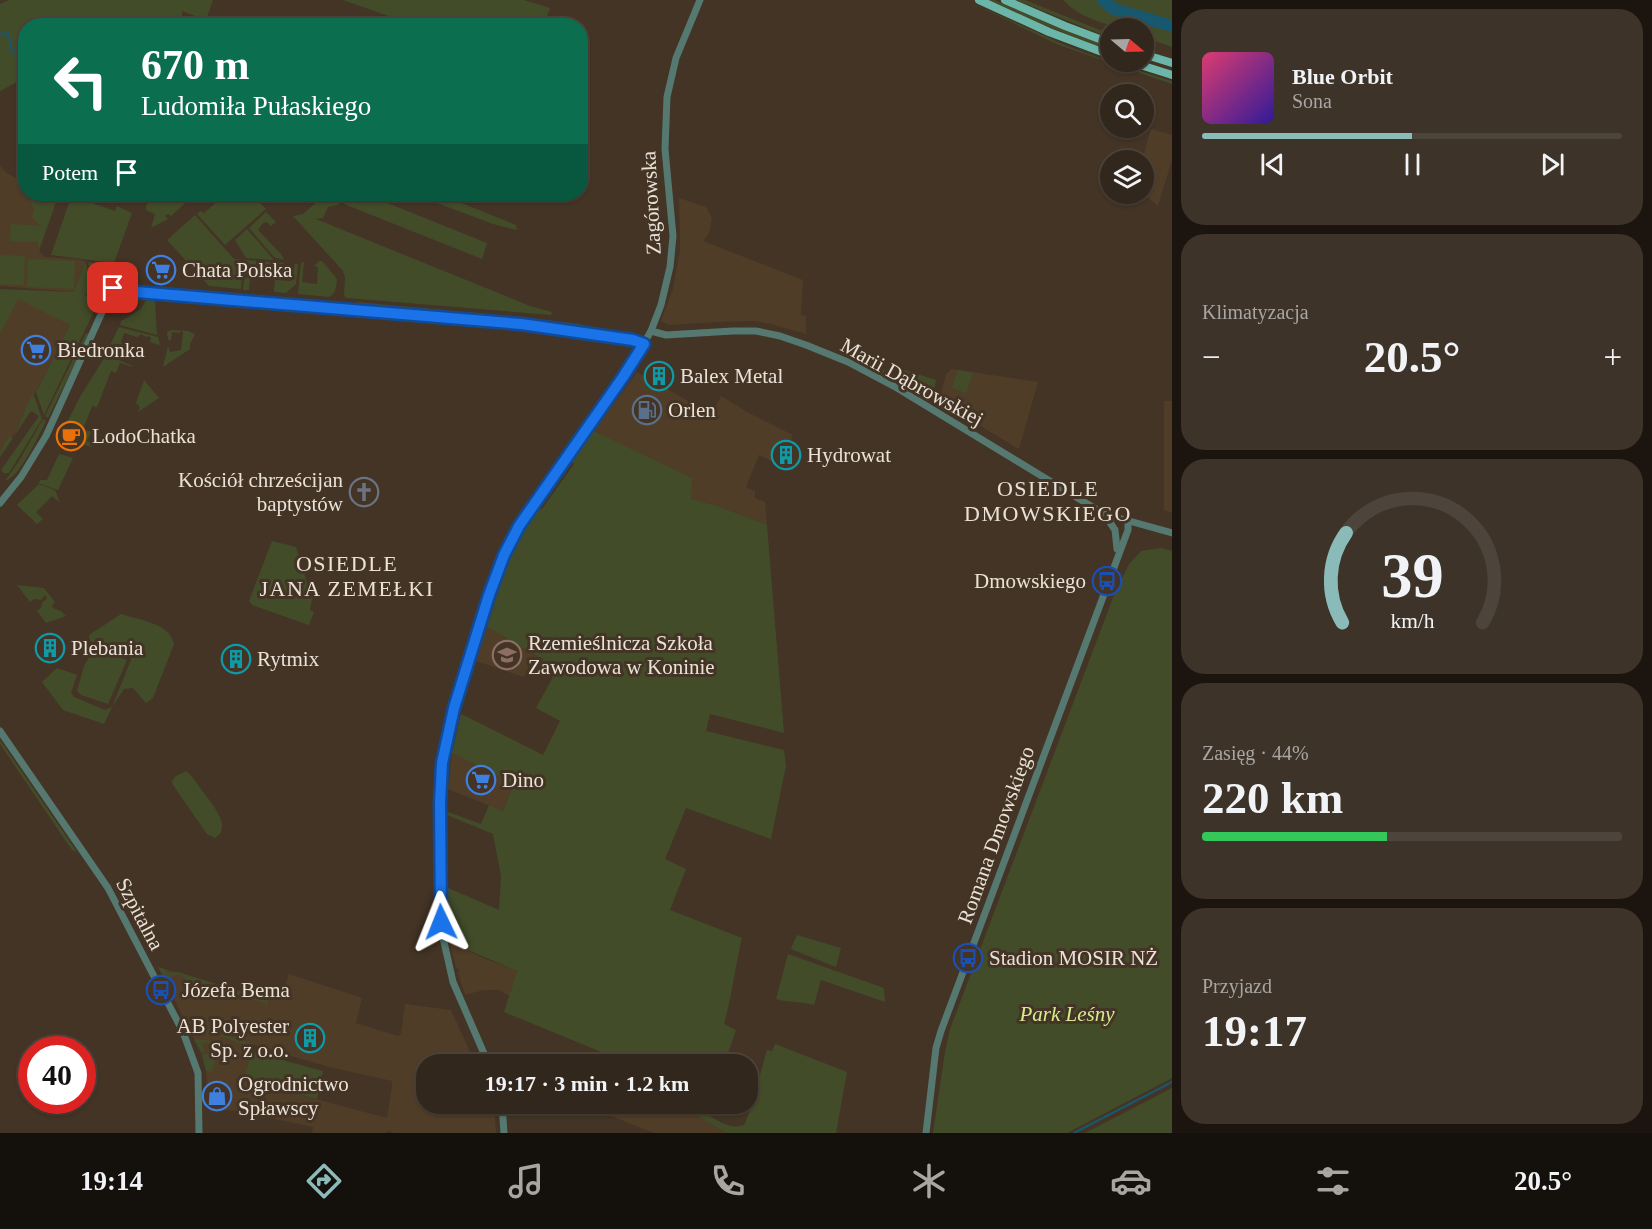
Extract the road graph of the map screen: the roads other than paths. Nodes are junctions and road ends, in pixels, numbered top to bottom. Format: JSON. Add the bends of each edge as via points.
{"nodes":[{"id":1,"x":700,"y":0,"type":"edge"},
{"id":2,"x":979,"y":0,"type":"edge"},
{"id":3,"x":1005,"y":0,"type":"edge"},
{"id":4,"x":1100,"y":39,"type":"edge"},
{"id":5,"x":1100,"y":51,"type":"edge"},
{"id":6,"x":1154,"y":57,"type":"edge"},
{"id":7,"x":1172,"y":63,"type":"edge"},
{"id":8,"x":1154,"y":69,"type":"edge"},
{"id":9,"x":1172,"y":75,"type":"edge"},
{"id":10,"x":651,"y":331,"type":"junction"},
{"id":11,"x":644,"y":344,"type":"junction"},
{"id":12,"x":0,"y":503,"type":"edge"},
{"id":13,"x":1104,"y":514,"type":"junction"},
{"id":14,"x":1118,"y":518,"type":"junction"},
{"id":15,"x":1128,"y":521,"type":"junction"},
{"id":16,"x":1146,"y":527,"type":"junction"},
{"id":17,"x":1114,"y":529,"type":"junction"},
{"id":18,"x":1125,"y":532,"type":"junction"},
{"id":19,"x":1172,"y":533,"type":"edge"},
{"id":20,"x":1117,"y":555,"type":"junction"},
{"id":21,"x":0,"y":731,"type":"edge"},
{"id":22,"x":484,"y":1054,"type":"edge"},
{"id":23,"x":503,"y":1114,"type":"edge"},
{"id":24,"x":199,"y":1133,"type":"edge"},
{"id":25,"x":504,"y":1133,"type":"edge"},
{"id":26,"x":926,"y":1133,"type":"edge"}],
"edges":[{"from":1,"to":10,"type":"street","name":"Zagórowska","via":[[676,58],[667,97],[665,140],[673,245],[664,294]]},
{"from":2,"to":5,"type":"main road"},
{"from":3,"to":4,"type":"main road"},
{"from":6,"to":7,"type":"main road"},
{"from":8,"to":9,"type":"main road"},
{"from":10,"to":11,"type":"street","name":"Zagórowska"},
{"from":10,"to":13,"type":"street","name":"Marii Dąbrowskiej","via":[[666,335],[756,331],[848,362]]},
{"from":11,"to":12,"type":"street","via":[[521,324],[113,288],[46,436]]},
{"from":11,"to":22,"type":"street","name":"Zagórowska","via":[[513,537],[489,595],[445,746],[440,802],[442,933],[453,982]]},
{"from":13,"to":14,"type":"street","name":"Marii Dąbrowskiej"},
{"from":13,"to":17,"type":"street","name":"Marii Dąbrowskiej"},
{"from":14,"to":15,"type":"street"},
{"from":14,"to":17,"type":"street"},
{"from":15,"to":16,"type":"street"},
{"from":15,"to":18,"type":"street"},
{"from":16,"to":18,"type":"street"},
{"from":16,"to":19,"type":"street"},
{"from":17,"to":18,"type":"street"},
{"from":17,"to":20,"type":"street","name":"Romana Dmowskiego"},
{"from":18,"to":20,"type":"street","name":"Romana Dmowskiego"},
{"from":20,"to":26,"type":"street","name":"Romana Dmowskiego","via":[[941,1031]]},
{"from":21,"to":24,"type":"street","name":"Szpitalna","via":[[108,888],[183,1032],[198,1073]]},
{"from":23,"to":25,"type":"street"}]}
